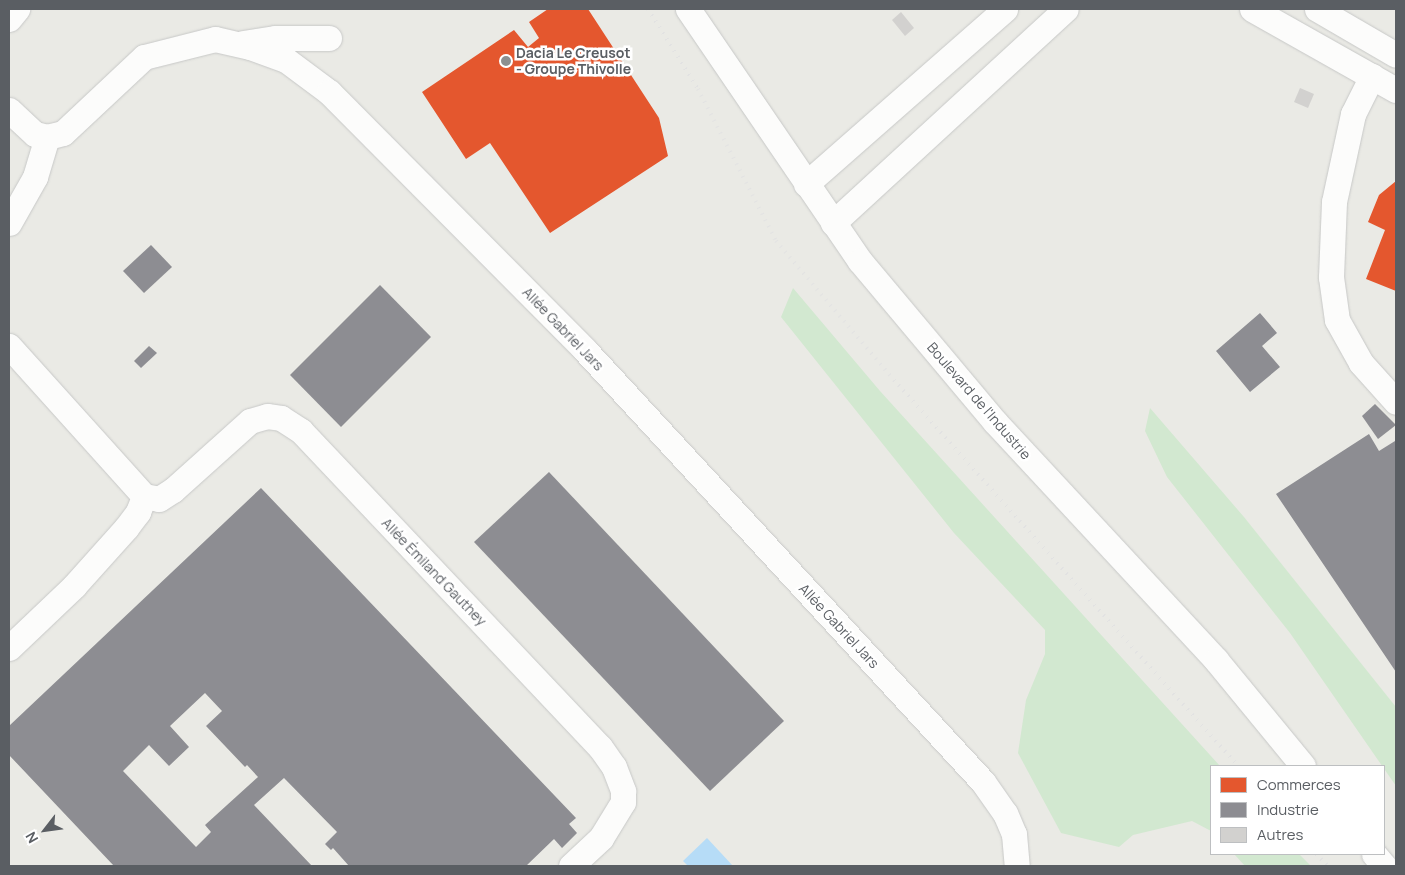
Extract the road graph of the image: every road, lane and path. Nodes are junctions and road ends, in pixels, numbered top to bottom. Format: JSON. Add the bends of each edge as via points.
{"nodes":[{"id":1,"x":17,"y":9,"type":"edge"},
{"id":2,"x":688,"y":9,"type":"edge"},
{"id":3,"x":1004,"y":9,"type":"edge"},
{"id":4,"x":1066,"y":9,"type":"edge"},
{"id":5,"x":1252,"y":9,"type":"edge"},
{"id":6,"x":1317,"y":9,"type":"edge"},
{"id":7,"x":9,"y":19,"type":"edge"},
{"id":8,"x":329,"y":38,"type":"dead end"},
{"id":9,"x":238,"y":44,"type":"junction"},
{"id":10,"x":1396,"y":55,"type":"edge"},
{"id":11,"x":1372,"y":76,"type":"junction"},
{"id":12,"x":1396,"y":90,"type":"edge"},
{"id":13,"x":9,"y":110,"type":"edge"},
{"id":14,"x":47,"y":137,"type":"junction"},
{"id":15,"x":806,"y":184,"type":"junction"},
{"id":16,"x":9,"y":223,"type":"edge"},
{"id":17,"x":833,"y":223,"type":"junction"},
{"id":18,"x":9,"y":346,"type":"edge"},
{"id":19,"x":1396,"y":402,"type":"edge"},
{"id":20,"x":144,"y":496,"type":"junction"},
{"id":21,"x":9,"y":648,"type":"edge"},
{"id":22,"x":1302,"y":765,"type":"edge"},
{"id":23,"x":1375,"y":855,"type":"edge"},
{"id":24,"x":1023,"y":865,"type":"edge"},
{"id":25,"x":571,"y":866,"type":"edge"},
{"id":26,"x":1384,"y":866,"type":"edge"}],
"edges":[{"from":1,"to":7,"type":"street"},
{"from":2,"to":15,"type":"street","name":"Boulevard de l'Industrie"},
{"from":3,"to":15,"type":"street"},
{"from":4,"to":17,"type":"street"},
{"from":5,"to":11,"type":"street"},
{"from":6,"to":10,"type":"street"},
{"from":8,"to":9,"type":"street","via":[[275,38]]},
{"from":9,"to":14,"type":"street","name":"Allée Gabriel Jars","via":[[215,39],[144,57],[63,133]]},
{"from":9,"to":24,"type":"street","name":"Allée Gabriel Jars","via":[[286,60],[329,92],[584,349],[983,782],[1005,812]]},
{"from":11,"to":12,"type":"street"},
{"from":11,"to":19,"type":"street","via":[[1353,114],[1334,202],[1331,277],[1337,320],[1361,363]]},
{"from":13,"to":14,"type":"street","via":[[35,134]]},
{"from":14,"to":16,"type":"street","via":[[35,177]]},
{"from":15,"to":17,"type":"street","name":"Boulevard de l'Industrie"},
{"from":17,"to":22,"type":"street","name":"Boulevard de l'Industrie","via":[[860,261],[994,422],[1216,660]]},
{"from":18,"to":20,"type":"street"},
{"from":20,"to":21,"type":"street","via":[[132,520],[74,586]]},
{"from":20,"to":25,"type":"street","name":"Allée Émiland Gauthey","via":[[159,499],[173,490],[250,421],[267,416],[281,418],[301,432],[600,747],[614,767],[623,790],[623,802],[601,838]]},
{"from":23,"to":26,"type":"street"}]}
